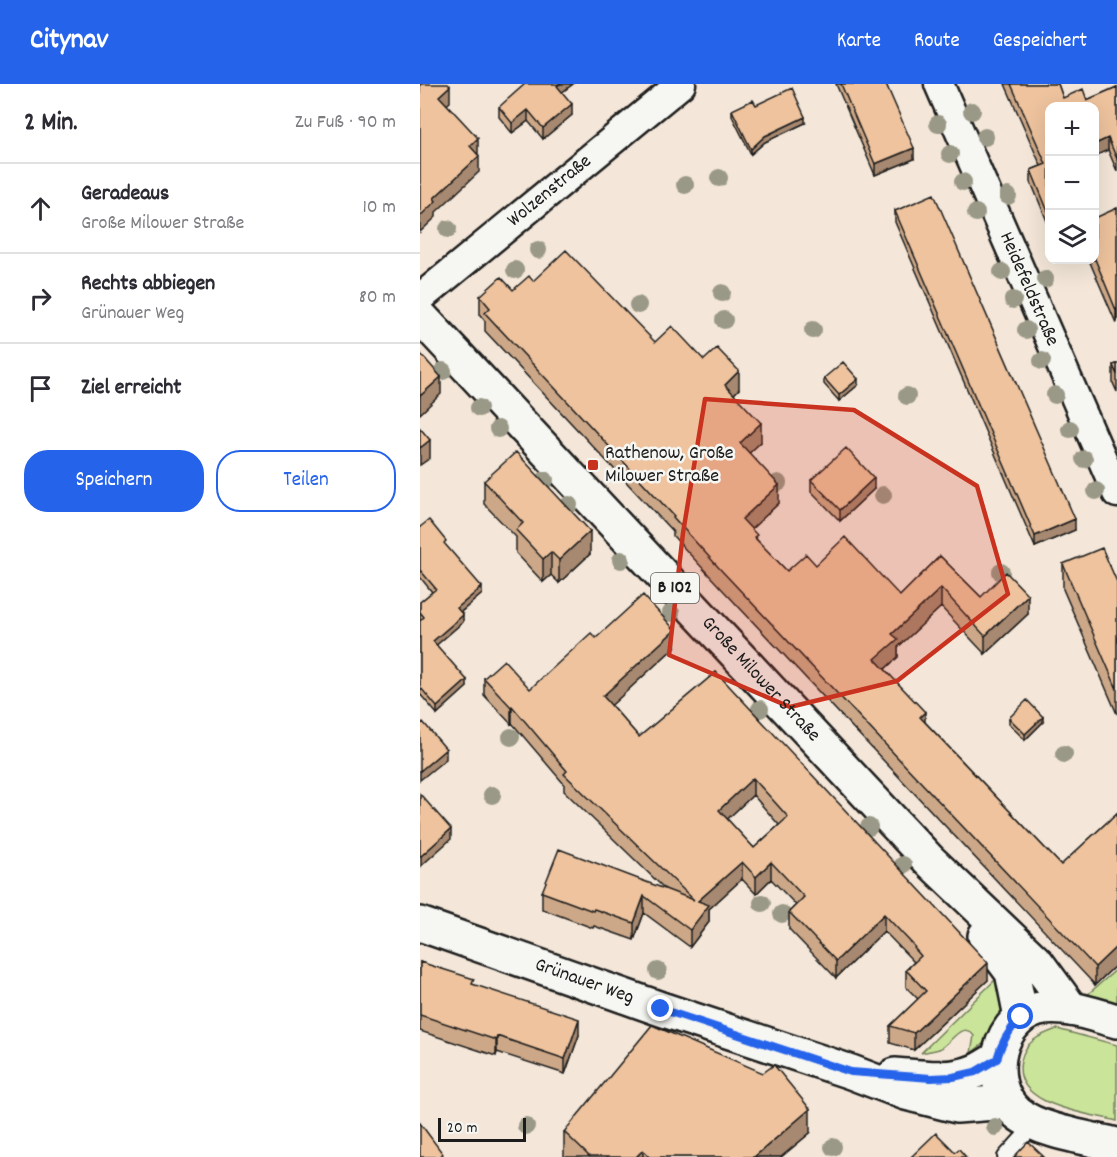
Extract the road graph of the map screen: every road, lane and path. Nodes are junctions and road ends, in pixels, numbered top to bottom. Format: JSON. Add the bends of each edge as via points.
{"nodes":[{"id":1,"x":681,"y":84,"type":"edge"},
{"id":2,"x":939,"y":84,"type":"edge"},
{"id":3,"x":420,"y":298,"type":"edge"},
{"id":4,"x":420,"y":316,"type":"edge"},
{"id":5,"x":1117,"y":493,"type":"edge"},
{"id":6,"x":929,"y":860,"type":"junction"},
{"id":7,"x":420,"y":924,"type":"edge"},
{"id":8,"x":1071,"y":1009,"type":"junction"},
{"id":9,"x":1021,"y":1017,"type":"junction"},
{"id":10,"x":1117,"y":1021,"type":"edge"},
{"id":11,"x":997,"y":1059,"type":"junction"},
{"id":12,"x":851,"y":1072,"type":"junction"},
{"id":13,"x":1007,"y":1102,"type":"junction"},
{"id":14,"x":1035,"y":1124,"type":"junction"},
{"id":15,"x":1117,"y":1145,"type":"edge"},
{"id":16,"x":1005,"y":1157,"type":"edge"}],
"edges":[{"from":1,"to":3,"type":"street","name":"Wolzenstraße"},
{"from":2,"to":5,"type":"street","name":"Heidefeldstraße"},
{"from":4,"to":6,"type":"main road","name":"Große Milower Straße","number":"B 102"},
{"from":6,"to":8,"type":"main road","name":"Große Milower Straße","number":"B 102","via":[[1038,964]]},
{"from":6,"to":9,"type":"main road","name":"Große Milower Straße","number":"B 102","via":[[1012,972]]},
{"from":7,"to":12,"type":"main road","name":"Grünauer Weg"},
{"from":8,"to":9,"type":"main road","via":[[1043,1008]]},
{"from":8,"to":10,"type":"main road"},
{"from":9,"to":11,"type":"main road"},
{"from":11,"to":12,"type":"main road","name":"Grünauer Weg","via":[[975,1072],[953,1077]]},
{"from":11,"to":13,"type":"main road","via":[[998,1081]]},
{"from":12,"to":13,"type":"main road","name":"Grünauer Weg","via":[[906,1093],[957,1106]]},
{"from":13,"to":14,"type":"main road"},
{"from":14,"to":15,"type":"main road"},
{"from":14,"to":16,"type":"lane"}]}
